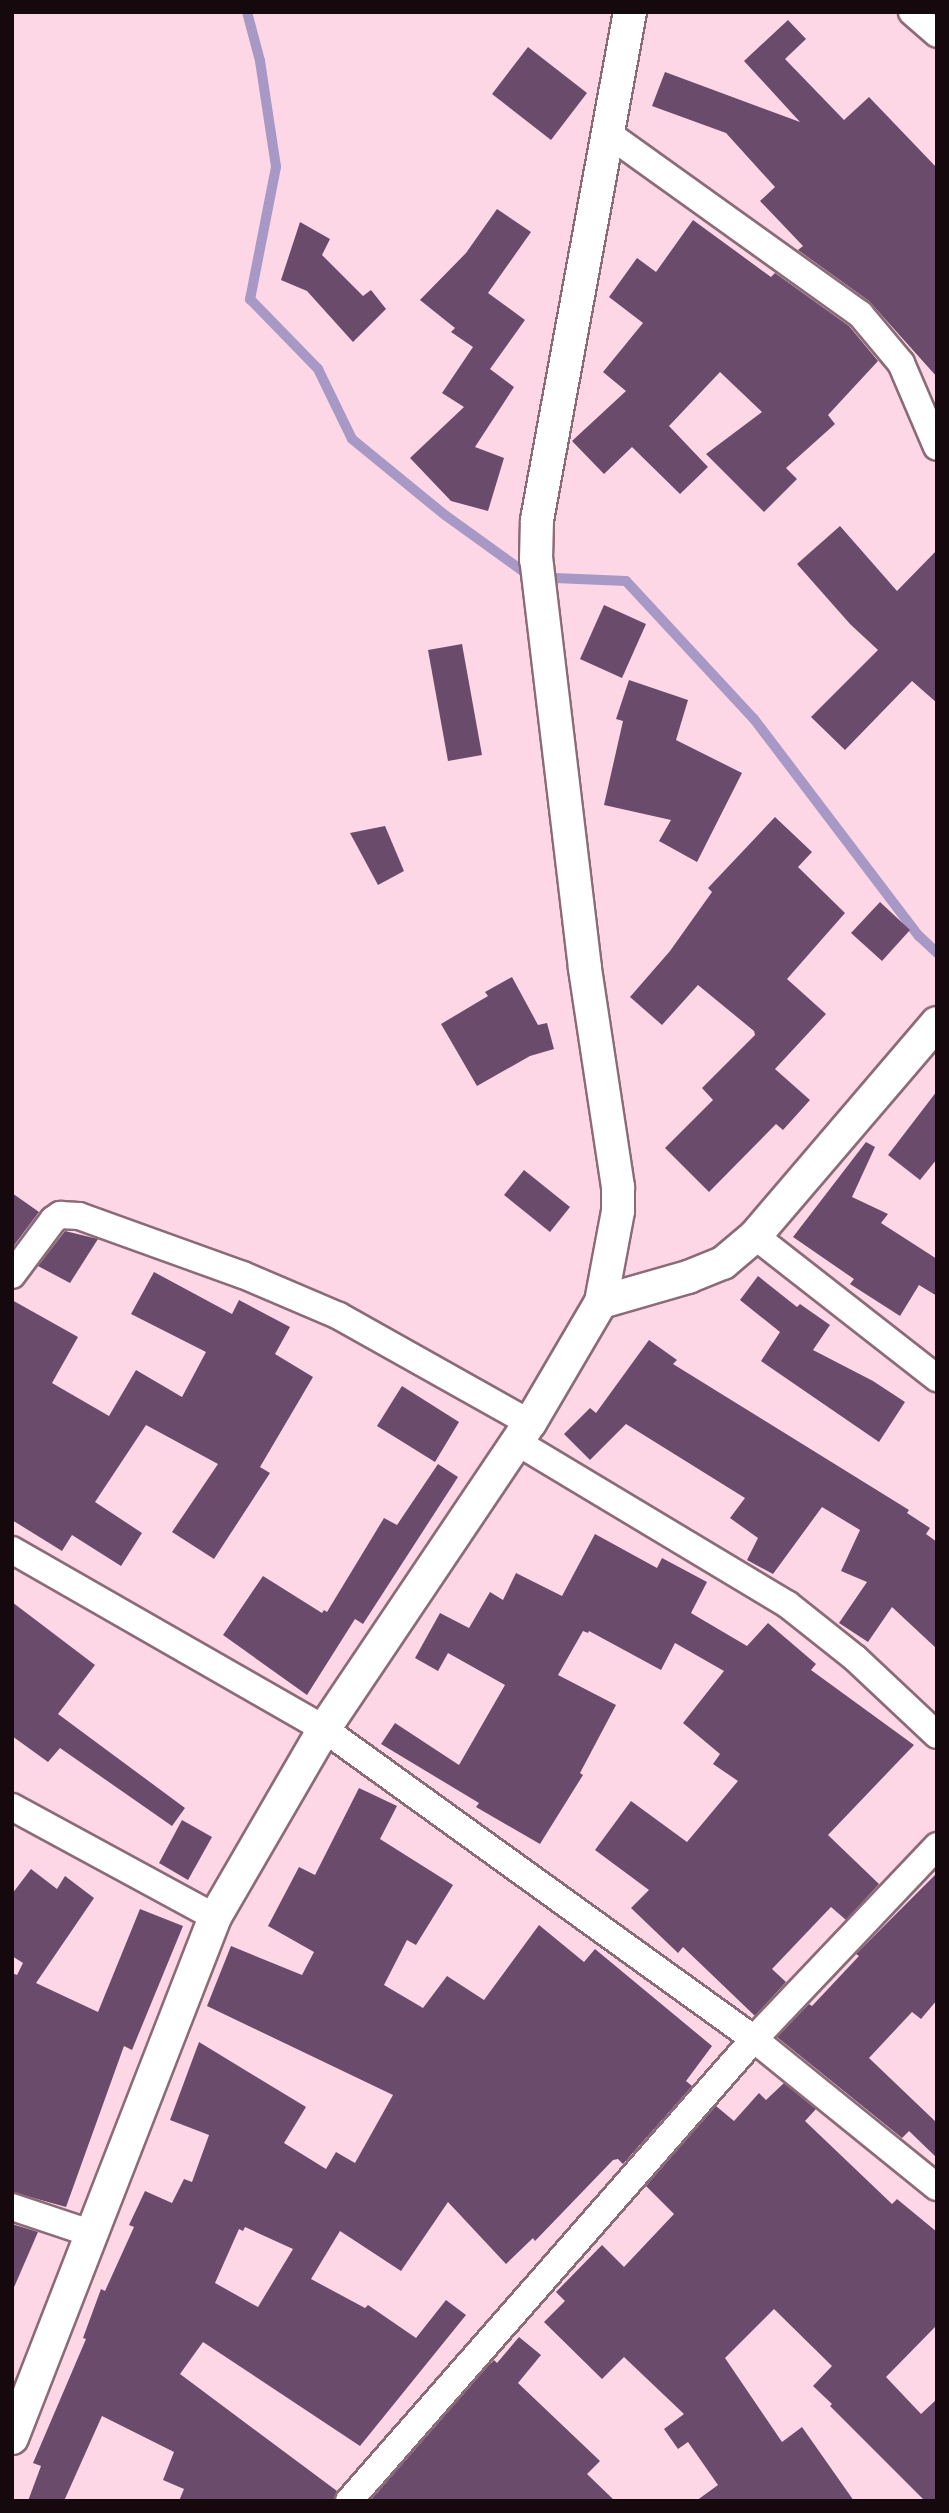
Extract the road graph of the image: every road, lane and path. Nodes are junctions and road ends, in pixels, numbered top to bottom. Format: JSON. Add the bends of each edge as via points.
{"nodes":[{"id":1,"x":631,"y":12,"type":"edge"},
{"id":2,"x":912,"y":12,"type":"edge"},
{"id":3,"x":937,"y":34,"type":"edge"},
{"id":4,"x":607,"y":133,"type":"junction"},
{"id":5,"x":936,"y":442,"type":"edge"},
{"id":6,"x":937,"y":1023,"type":"edge"},
{"id":7,"x":755,"y":1236,"type":"junction"},
{"id":8,"x":12,"y":1275,"type":"edge"},
{"id":9,"x":601,"y":1302,"type":"junction"},
{"id":10,"x":937,"y":1378,"type":"edge"},
{"id":11,"x":523,"y":1432,"type":"junction"},
{"id":12,"x":12,"y":1550,"type":"edge"},
{"id":13,"x":324,"y":1728,"type":"junction"},
{"id":14,"x":937,"y":1735,"type":"edge"},
{"id":15,"x":12,"y":1807,"type":"edge"},
{"id":16,"x":937,"y":1846,"type":"edge"},
{"id":17,"x":215,"y":1917,"type":"junction"},
{"id":18,"x":754,"y":2039,"type":"junction"},
{"id":19,"x":937,"y":2188,"type":"edge"},
{"id":20,"x":12,"y":2207,"type":"edge"},
{"id":21,"x":93,"y":2234,"type":"junction"},
{"id":22,"x":12,"y":2438,"type":"edge"},
{"id":23,"x":349,"y":2501,"type":"edge"}],
"edges":[{"from":1,"to":4,"type":"street"},
{"from":2,"to":3,"type":"street"},
{"from":4,"to":5,"type":"street","via":[[860,314],[901,363]]},
{"from":4,"to":9,"type":"street","via":[[537,520],[536,560],[585,968],[618,1187],[618,1211]]},
{"from":6,"to":7,"type":"street"},
{"from":7,"to":9,"type":"street","via":[[723,1262],[688,1277]]},
{"from":7,"to":10,"type":"street"},
{"from":8,"to":11,"type":"street","via":[[53,1220],[60,1215],[79,1216],[243,1275],[339,1316]]},
{"from":9,"to":11,"type":"street"},
{"from":11,"to":13,"type":"street"},
{"from":11,"to":14,"type":"street","via":[[787,1604],[855,1658]]},
{"from":12,"to":13,"type":"street"},
{"from":13,"to":17,"type":"street"},
{"from":13,"to":18,"type":"street"},
{"from":15,"to":17,"type":"street"},
{"from":16,"to":18,"type":"street"},
{"from":17,"to":21,"type":"street"},
{"from":18,"to":19,"type":"street"},
{"from":18,"to":23,"type":"street"},
{"from":20,"to":21,"type":"street"},
{"from":21,"to":22,"type":"street"}]}
